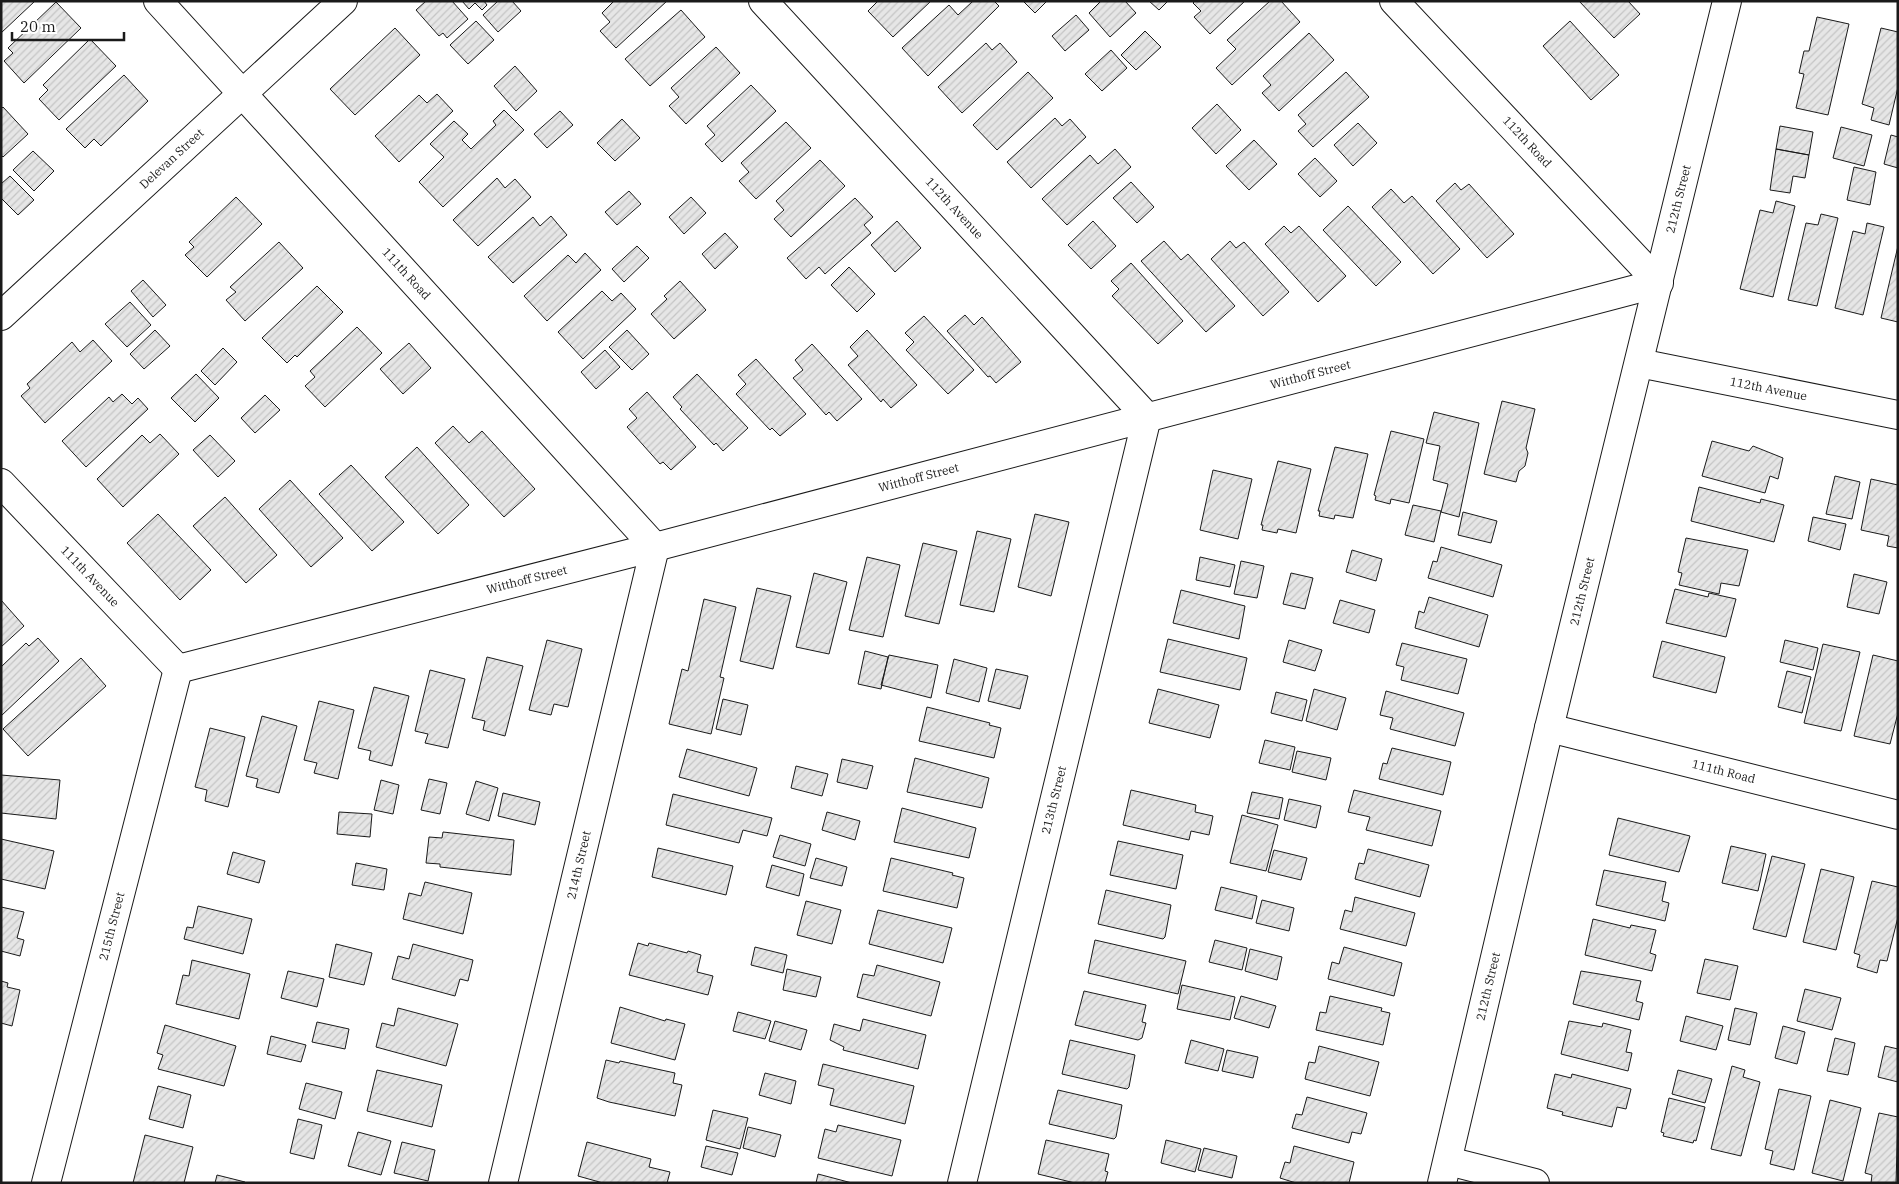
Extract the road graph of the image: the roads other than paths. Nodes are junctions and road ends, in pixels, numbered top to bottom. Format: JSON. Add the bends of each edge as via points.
{"nodes":[{"id":1,"x":158,"y":1,"type":"edge"},
{"id":2,"x":343,"y":1,"type":"edge"},
{"id":3,"x":763,"y":1,"type":"edge"},
{"id":4,"x":1394,"y":1,"type":"edge"},
{"id":5,"x":1727,"y":1,"type":"edge"},
{"id":6,"x":244,"y":94,"type":"junction"},
{"id":7,"x":1660,"y":283,"type":"junction"},
{"id":8,"x":1,"y":316,"type":"edge"},
{"id":9,"x":1639,"y":363,"type":"junction"},
{"id":10,"x":1898,"y":415,"type":"edge"},
{"id":11,"x":1147,"y":417,"type":"junction"},
{"id":12,"x":1,"y":483,"type":"edge"},
{"id":13,"x":655,"y":547,"type":"junction"},
{"id":14,"x":178,"y":669,"type":"junction"},
{"id":15,"x":1549,"y":728,"type":"junction"},
{"id":16,"x":1898,"y":815,"type":"edge"},
{"id":17,"x":1445,"y":1172,"type":"edge"},
{"id":18,"x":46,"y":1183,"type":"edge"},
{"id":19,"x":503,"y":1183,"type":"edge"},
{"id":20,"x":962,"y":1183,"type":"edge"},
{"id":21,"x":1535,"y":1183,"type":"edge"}],
"edges":[{"from":1,"to":6,"type":"street","name":"111th Road"},
{"from":2,"to":6,"type":"street","name":"Delevan Street"},
{"from":3,"to":11,"type":"street","name":"112th Avenue"},
{"from":4,"to":7,"type":"street","name":"112th Road"},
{"from":5,"to":7,"type":"street","name":"212th Street"},
{"from":6,"to":8,"type":"street","name":"Delevan Street"},
{"from":6,"to":13,"type":"street","name":"111th Road"},
{"from":7,"to":9,"type":"street","name":"212th Street"},
{"from":7,"to":11,"type":"street","name":"Witthoff Street"},
{"from":9,"to":10,"type":"street","name":"112th Avenue"},
{"from":9,"to":15,"type":"street","name":"212th Street"},
{"from":11,"to":13,"type":"street","name":"Witthoff Street"},
{"from":11,"to":20,"type":"street","name":"213th Street"},
{"from":12,"to":14,"type":"street","name":"111th Avenue"},
{"from":13,"to":14,"type":"street","name":"Witthoff Street"},
{"from":13,"to":19,"type":"street","name":"214th Street"},
{"from":14,"to":18,"type":"street","name":"215th Street"},
{"from":15,"to":16,"type":"street","name":"111th Road"},
{"from":15,"to":17,"type":"street","name":"212th Street"},
{"from":17,"to":21,"type":"street"}]}
